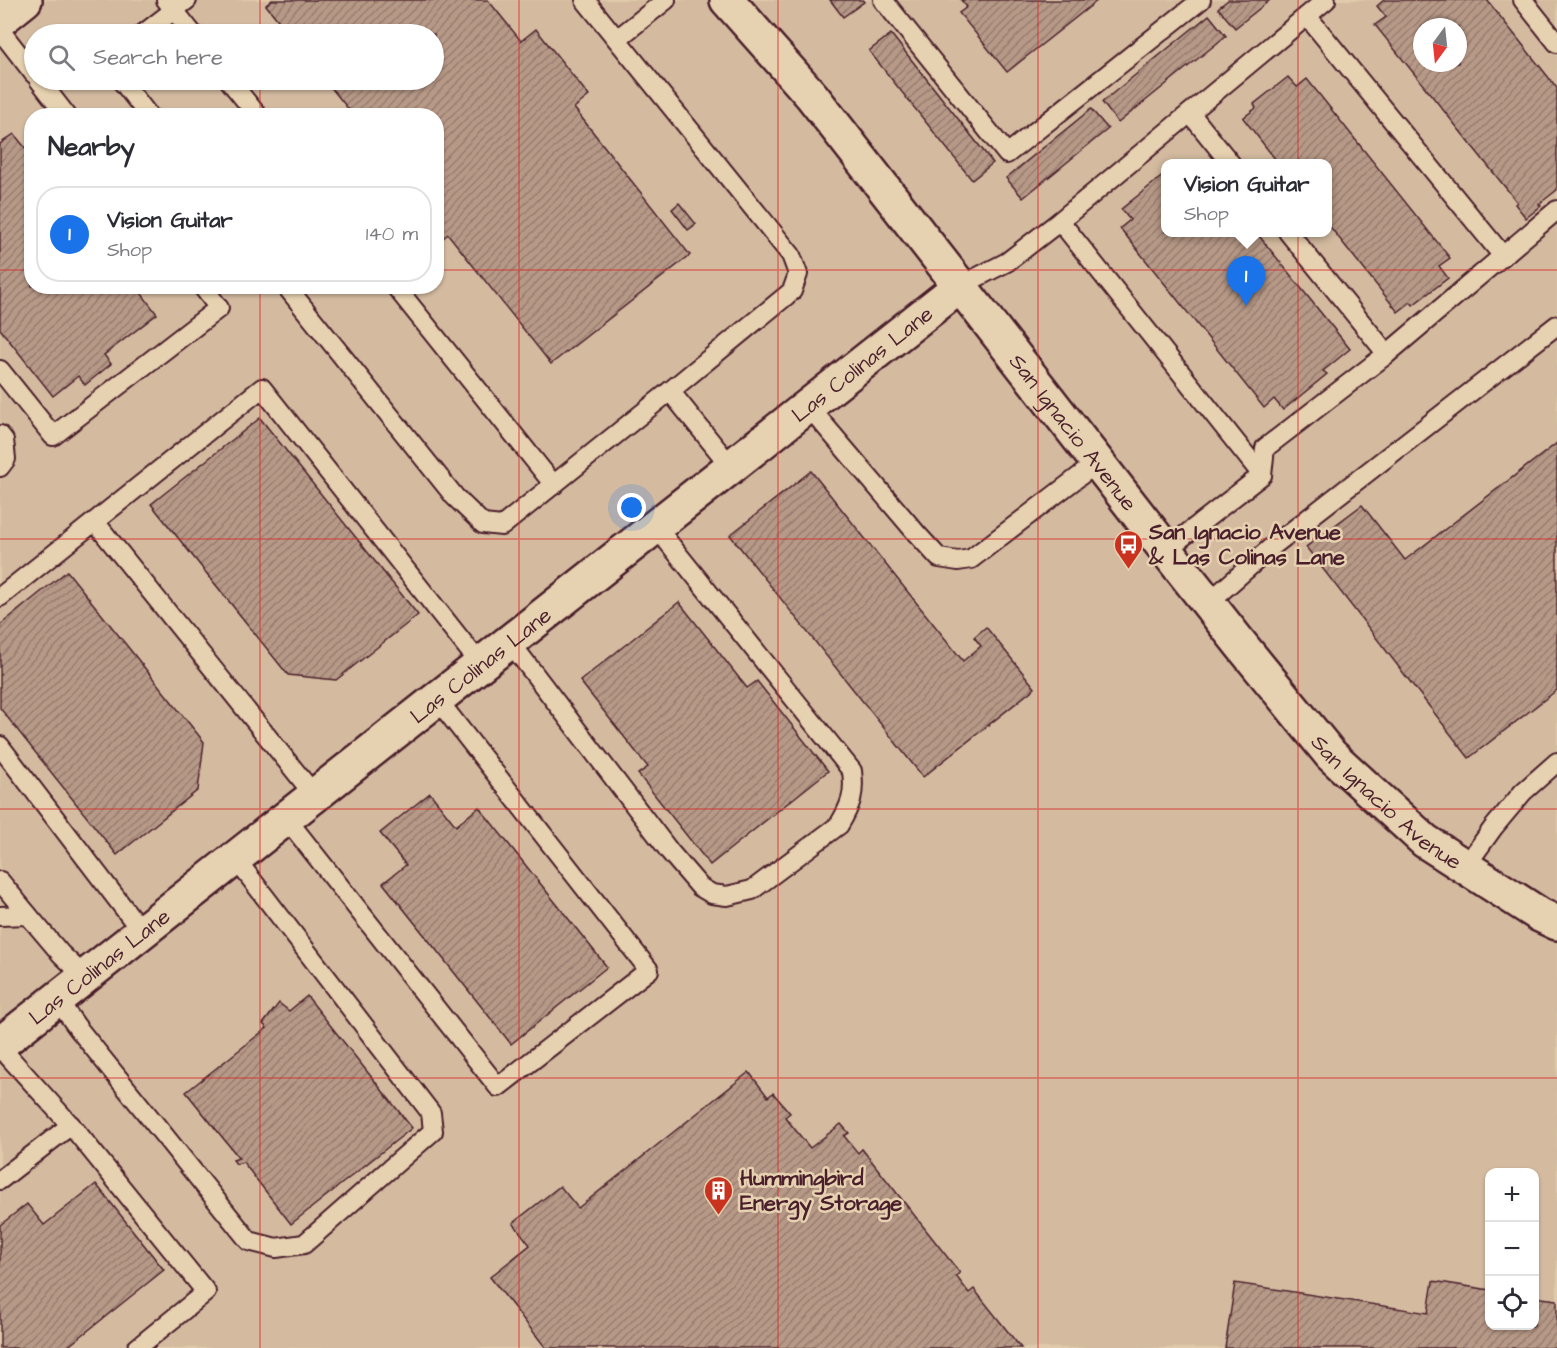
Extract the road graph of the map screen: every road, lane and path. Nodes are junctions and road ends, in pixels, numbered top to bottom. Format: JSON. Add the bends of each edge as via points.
{"nodes":[{"id":1,"x":25,"y":0,"type":"edge"},
{"id":2,"x":585,"y":0,"type":"edge"},
{"id":3,"x":666,"y":0,"type":"edge"},
{"id":4,"x":727,"y":0,"type":"edge"},
{"id":5,"x":883,"y":0,"type":"edge"},
{"id":6,"x":1201,"y":0,"type":"edge"},
{"id":7,"x":1326,"y":0,"type":"edge"},
{"id":8,"x":1523,"y":0,"type":"edge"},
{"id":9,"x":175,"y":4,"type":"edge"},
{"id":10,"x":1307,"y":16,"type":"junction"},
{"id":11,"x":0,"y":20,"type":"edge"},
{"id":12,"x":154,"y":24,"type":"edge"},
{"id":13,"x":187,"y":24,"type":"edge"},
{"id":14,"x":0,"y":30,"type":"edge"},
{"id":15,"x":616,"y":39,"type":"junction"},
{"id":16,"x":1557,"y":43,"type":"edge"},
{"id":17,"x":24,"y":61,"type":"edge"},
{"id":18,"x":47,"y":90,"type":"edge"},
{"id":19,"x":128,"y":90,"type":"edge"},
{"id":20,"x":237,"y":90,"type":"edge"},
{"id":21,"x":61,"y":108,"type":"edge"},
{"id":22,"x":143,"y":108,"type":"edge"},
{"id":23,"x":252,"y":108,"type":"edge"},
{"id":24,"x":1190,"y":113,"type":"junction"},
{"id":25,"x":1228,"y":159,"type":"edge"},
{"id":26,"x":1557,"y":210,"type":"edge"},
{"id":27,"x":1060,"y":221,"type":"junction"},
{"id":28,"x":1292,"y":237,"type":"edge"},
{"id":29,"x":1503,"y":256,"type":"junction"},
{"id":30,"x":960,"y":286,"type":"junction"},
{"id":31,"x":208,"y":294,"type":"edge"},
{"id":32,"x":292,"y":294,"type":"edge"},
{"id":33,"x":401,"y":294,"type":"edge"},
{"id":34,"x":1557,"y":325,"type":"edge"},
{"id":35,"x":1387,"y":354,"type":"junction"},
{"id":36,"x":0,"y":370,"type":"edge"},
{"id":37,"x":670,"y":391,"type":"junction"},
{"id":38,"x":809,"y":407,"type":"junction"},
{"id":39,"x":0,"y":435,"type":"edge"},
{"id":40,"x":1098,"y":462,"type":"junction"},
{"id":41,"x":0,"y":467,"type":"edge"},
{"id":42,"x":732,"y":468,"type":"junction"},
{"id":43,"x":1262,"y":475,"type":"junction"},
{"id":44,"x":554,"y":485,"type":"junction"},
{"id":45,"x":95,"y":522,"type":"junction"},
{"id":46,"x":656,"y":527,"type":"junction"},
{"id":47,"x":1166,"y":550,"type":"junction"},
{"id":48,"x":0,"y":597,"type":"edge"},
{"id":49,"x":1208,"y":603,"type":"junction"},
{"id":50,"x":510,"y":642,"type":"junction"},
{"id":51,"x":481,"y":665,"type":"junction"},
{"id":52,"x":437,"y":699,"type":"junction"},
{"id":53,"x":0,"y":746,"type":"edge"},
{"id":54,"x":1557,"y":762,"type":"edge"},
{"id":55,"x":315,"y":796,"type":"junction"},
{"id":56,"x":286,"y":818,"type":"junction"},
{"id":57,"x":235,"y":858,"type":"junction"},
{"id":58,"x":1465,"y":867,"type":"junction"},
{"id":59,"x":0,"y":881,"type":"edge"},
{"id":60,"x":28,"y":915,"type":"junction"},
{"id":61,"x":0,"y":916,"type":"edge"},
{"id":62,"x":1557,"y":923,"type":"edge"},
{"id":63,"x":142,"y":932,"type":"junction"},
{"id":64,"x":85,"y":977,"type":"junction"},
{"id":65,"x":57,"y":999,"type":"junction"},
{"id":66,"x":0,"y":1045,"type":"edge"},
{"id":67,"x":71,"y":1125,"type":"junction"},
{"id":68,"x":0,"y":1180,"type":"edge"},
{"id":69,"x":137,"y":1348,"type":"edge"}],
"edges":[{"from":1,"to":11,"type":"street"},
{"from":2,"to":15,"type":"lane"},
{"from":3,"to":15,"type":"lane"},
{"from":4,"to":30,"type":"street","name":"San Ignacio Avenue","via":[[812,96]]},
{"from":5,"to":6,"type":"lane","via":[[1007,154]]},
{"from":7,"to":10,"type":"lane"},
{"from":8,"to":16,"type":"lane"},
{"from":9,"to":12,"type":"lane"},
{"from":9,"to":13,"type":"lane"},
{"from":10,"to":24,"type":"lane"},
{"from":10,"to":29,"type":"lane"},
{"from":14,"to":17,"type":"lane"},
{"from":15,"to":37,"type":"lane","via":[[792,255],[798,274],[792,291]]},
{"from":18,"to":21,"type":"lane"},
{"from":19,"to":22,"type":"lane"},
{"from":20,"to":23,"type":"lane"},
{"from":24,"to":25,"type":"lane"},
{"from":24,"to":27,"type":"lane"},
{"from":26,"to":29,"type":"lane"},
{"from":27,"to":30,"type":"lane","via":[[1007,262]]},
{"from":27,"to":43,"type":"lane"},
{"from":28,"to":35,"type":"lane"},
{"from":29,"to":35,"type":"lane"},
{"from":30,"to":38,"type":"street","name":"Las Colinas Lane"},
{"from":30,"to":40,"type":"street","name":"San Ignacio Avenue"},
{"from":31,"to":36,"type":"lane","via":[[219,308],[53,436]]},
{"from":32,"to":44,"type":"lane","via":[[454,497],[483,524],[502,526]]},
{"from":33,"to":44,"type":"lane"},
{"from":34,"to":49,"type":"lane","via":[[1274,545]]},
{"from":35,"to":43,"type":"lane","via":[[1265,448]]},
{"from":37,"to":42,"type":"lane"},
{"from":37,"to":44,"type":"lane"},
{"from":38,"to":40,"type":"lane","via":[[939,558],[971,559]]},
{"from":38,"to":42,"type":"street","name":"Las Colinas Lane"},
{"from":39,"to":41,"type":"lane","via":[[6,459]]},
{"from":40,"to":47,"type":"street","name":"San Ignacio Avenue"},
{"from":42,"to":46,"type":"street","name":"Las Colinas Lane"},
{"from":43,"to":47,"type":"lane"},
{"from":45,"to":48,"type":"lane"},
{"from":45,"to":51,"type":"lane","via":[[262,388]]},
{"from":45,"to":55,"type":"lane"},
{"from":46,"to":50,"type":"street","name":"Las Colinas Lane"},
{"from":46,"to":50,"type":"lane","via":[[852,771],[854,789],[838,825],[752,890],[727,896],[712,894],[700,887],[670,852]]},
{"from":47,"to":49,"type":"street","name":"San Ignacio Avenue"},
{"from":49,"to":58,"type":"street","name":"San Ignacio Avenue","via":[[1331,755],[1425,841]]},
{"from":50,"to":51,"type":"street","name":"Las Colinas Lane"},
{"from":51,"to":52,"type":"street","name":"Las Colinas Lane"},
{"from":52,"to":55,"type":"street","name":"Las Colinas Lane"},
{"from":52,"to":56,"type":"lane","via":[[649,970],[498,1087]]},
{"from":53,"to":63,"type":"lane"},
{"from":54,"to":58,"type":"lane","via":[[1523,792]]},
{"from":55,"to":56,"type":"street","name":"Las Colinas Lane"},
{"from":56,"to":57,"type":"street","name":"Las Colinas Lane"},
{"from":57,"to":63,"type":"street","name":"Las Colinas Lane"},
{"from":57,"to":65,"type":"lane","via":[[431,1113],[433,1131],[304,1244],[276,1248],[249,1240]]},
{"from":58,"to":62,"type":"street","name":"San Ignacio Avenue"},
{"from":59,"to":60,"type":"lane"},
{"from":60,"to":61,"type":"lane"},
{"from":60,"to":64,"type":"lane"},
{"from":63,"to":64,"type":"street","name":"Las Colinas Lane"},
{"from":64,"to":65,"type":"street","name":"Las Colinas Lane"},
{"from":65,"to":66,"type":"street","name":"Las Colinas Lane"},
{"from":66,"to":67,"type":"lane"},
{"from":67,"to":68,"type":"lane"},
{"from":67,"to":69,"type":"lane","via":[[206,1292]]}]}
